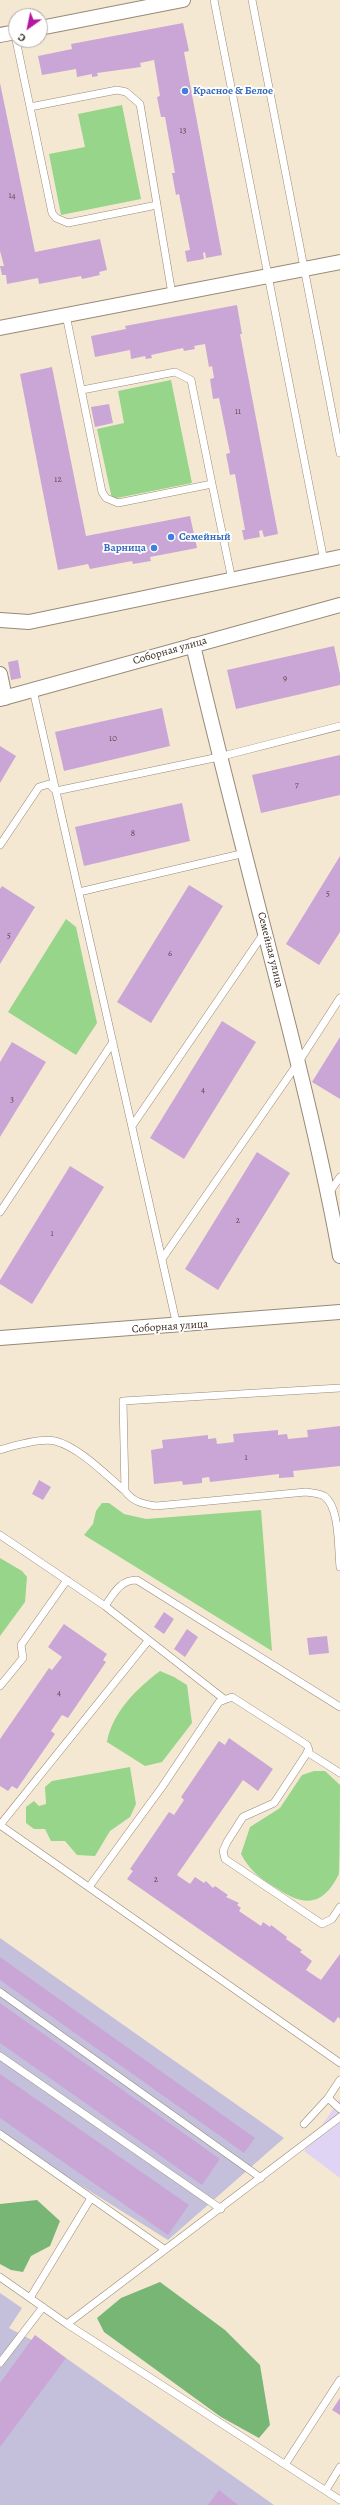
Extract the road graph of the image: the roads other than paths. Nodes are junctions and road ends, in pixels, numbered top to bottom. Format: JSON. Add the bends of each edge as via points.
{"nodes":[{"id":1,"x":183,"y":0,"type":"edge"},
{"id":2,"x":214,"y":0,"type":"edge"},
{"id":3,"x":252,"y":0,"type":"edge"},
{"id":4,"x":48,"y":26,"type":"edge"},
{"id":5,"x":18,"y":48,"type":"edge"},
{"id":6,"x":30,"y":107,"type":"junction"},
{"id":7,"x":157,"y":205,"type":"junction"},
{"id":8,"x":340,"y":262,"type":"edge"},
{"id":9,"x":304,"y":269,"type":"junction"},
{"id":10,"x":268,"y":276,"type":"junction"},
{"id":11,"x":172,"y":294,"type":"junction"},
{"id":12,"x":66,"y":315,"type":"junction"},
{"id":13,"x":0,"y":328,"type":"edge"},
{"id":14,"x":82,"y":390,"type":"junction"},
{"id":15,"x":340,"y":453,"type":"edge"},
{"id":16,"x":212,"y":484,"type":"junction"},
{"id":17,"x":340,"y":557,"type":"edge"},
{"id":18,"x":324,"y":561,"type":"junction"},
{"id":19,"x":232,"y":580,"type":"junction"},
{"id":20,"x":340,"y":604,"type":"edge"},
{"id":21,"x":0,"y":620,"type":"edge"},
{"id":22,"x":193,"y":645,"type":"junction"},
{"id":23,"x":0,"y":674,"type":"edge"},
{"id":24,"x":33,"y":690,"type":"junction"},
{"id":25,"x":2,"y":698,"type":"edge"},
{"id":26,"x":340,"y":726,"type":"edge"},
{"id":27,"x":219,"y":757,"type":"junction"},
{"id":28,"x":56,"y":791,"type":"junction"},
{"id":29,"x":0,"y":845,"type":"edge"},
{"id":30,"x":245,"y":853,"type":"junction"},
{"id":31,"x":79,"y":892,"type":"junction"},
{"id":32,"x":265,"y":931,"type":"junction"},
{"id":33,"x":340,"y":998,"type":"edge"},
{"id":34,"x":113,"y":1042,"type":"junction"},
{"id":35,"x":298,"y":1063,"type":"junction"},
{"id":36,"x":132,"y":1126,"type":"junction"},
{"id":37,"x":340,"y":1177,"type":"edge"},
{"id":38,"x":329,"y":1194,"type":"junction"},
{"id":39,"x":0,"y":1212,"type":"edge"},
{"id":40,"x":340,"y":1256,"type":"edge"},
{"id":41,"x":162,"y":1259,"type":"junction"},
{"id":42,"x":340,"y":1312,"type":"edge"},
{"id":43,"x":178,"y":1326,"type":"junction"},
{"id":44,"x":0,"y":1338,"type":"edge"},
{"id":45,"x":340,"y":1388,"type":"edge"},
{"id":46,"x":0,"y":1450,"type":"edge"},
{"id":47,"x":125,"y":1491,"type":"junction"},
{"id":48,"x":0,"y":1535,"type":"edge"},
{"id":49,"x":340,"y":1567,"type":"edge"},
{"id":50,"x":67,"y":1580,"type":"junction"},
{"id":51,"x":105,"y":1606,"type":"junction"},
{"id":52,"x":148,"y":1641,"type":"junction"},
{"id":53,"x":0,"y":1686,"type":"edge"},
{"id":54,"x":224,"y":1699,"type":"junction"},
{"id":55,"x":340,"y":1707,"type":"edge"},
{"id":56,"x":307,"y":1752,"type":"junction"},
{"id":57,"x":340,"y":1773,"type":"edge"},
{"id":58,"x":0,"y":1825,"type":"edge"},
{"id":59,"x":89,"y":1887,"type":"junction"},
{"id":60,"x":340,"y":1907,"type":"edge"},
{"id":61,"x":0,"y":1992,"type":"edge"},
{"id":62,"x":0,"y":2056,"type":"edge"},
{"id":63,"x":340,"y":2063,"type":"edge"},
{"id":64,"x":340,"y":2080,"type":"edge"},
{"id":65,"x":328,"y":2098,"type":"junction"},
{"id":66,"x":340,"y":2109,"type":"edge"},
{"id":67,"x":340,"y":2118,"type":"edge"},
{"id":68,"x":304,"y":2124,"type":"dead end"},
{"id":69,"x":0,"y":2134,"type":"edge"},
{"id":70,"x":261,"y":2178,"type":"junction"},
{"id":71,"x":91,"y":2198,"type":"junction"},
{"id":72,"x":221,"y":2209,"type":"junction"},
{"id":73,"x":164,"y":2249,"type":"junction"},
{"id":74,"x":0,"y":2277,"type":"edge"},
{"id":75,"x":30,"y":2298,"type":"junction"},
{"id":76,"x":42,"y":2307,"type":"junction"},
{"id":77,"x":67,"y":2324,"type":"junction"},
{"id":78,"x":0,"y":2363,"type":"edge"},
{"id":79,"x":340,"y":2380,"type":"edge"},
{"id":80,"x":286,"y":2463,"type":"junction"},
{"id":81,"x":340,"y":2467,"type":"edge"},
{"id":82,"x":326,"y":2490,"type":"junction"},
{"id":83,"x":340,"y":2500,"type":"edge"}],
"edges":[{"from":1,"to":4,"type":"street"},
{"from":2,"to":10,"type":"lane"},
{"from":3,"to":9,"type":"lane"},
{"from":5,"to":6,"type":"lane"},
{"from":6,"to":7,"type":"lane","via":[[52,213],[56,218],[68,223]]},
{"from":6,"to":7,"type":"lane","via":[[117,90],[126,92],[134,98],[140,104]]},
{"from":7,"to":11,"type":"lane"},
{"from":8,"to":9,"type":"street"},
{"from":9,"to":10,"type":"street"},
{"from":9,"to":15,"type":"lane"},
{"from":10,"to":11,"type":"street"},
{"from":10,"to":18,"type":"lane"},
{"from":11,"to":12,"type":"street"},
{"from":12,"to":13,"type":"street"},
{"from":12,"to":14,"type":"lane"},
{"from":14,"to":16,"type":"lane","via":[[175,372],[188,377],[192,380]]},
{"from":14,"to":16,"type":"lane","via":[[102,492],[106,498],[118,503]]},
{"from":16,"to":19,"type":"lane"},
{"from":17,"to":18,"type":"street"},
{"from":18,"to":19,"type":"street"},
{"from":19,"to":21,"type":"street","via":[[29,622]]},
{"from":20,"to":22,"type":"street","name":"Соборная улица"},
{"from":22,"to":24,"type":"street","name":"Соборная улица"},
{"from":22,"to":27,"type":"street","name":"Семейная улица"},
{"from":23,"to":25,"type":"street"},
{"from":24,"to":25,"type":"street","name":"Соборная улица"},
{"from":24,"to":28,"type":"lane"},
{"from":26,"to":27,"type":"lane"},
{"from":27,"to":28,"type":"lane"},
{"from":27,"to":30,"type":"street","name":"Семейная улица"},
{"from":28,"to":29,"type":"lane","via":[[49,784],[39,787]]},
{"from":28,"to":31,"type":"lane"},
{"from":30,"to":31,"type":"lane"},
{"from":30,"to":32,"type":"street","name":"Семейная улица"},
{"from":31,"to":34,"type":"lane"},
{"from":32,"to":35,"type":"street","name":"Семейная улица"},
{"from":32,"to":36,"type":"lane"},
{"from":33,"to":35,"type":"lane"},
{"from":34,"to":36,"type":"lane"},
{"from":34,"to":39,"type":"lane"},
{"from":35,"to":38,"type":"street","name":"Семейная улица"},
{"from":35,"to":41,"type":"lane"},
{"from":36,"to":41,"type":"lane"},
{"from":37,"to":38,"type":"lane"},
{"from":38,"to":40,"type":"street","name":"Семейная улица"},
{"from":41,"to":43,"type":"lane"},
{"from":42,"to":43,"type":"street","name":"Соборная улица"},
{"from":43,"to":44,"type":"street","name":"Соборная улица"},
{"from":45,"to":47,"type":"lane","via":[[123,1401]]},
{"from":46,"to":47,"type":"lane","via":[[16,1444],[54,1441],[82,1455]]},
{"from":47,"to":49,"type":"lane","via":[[129,1498],[156,1506],[306,1492],[323,1495],[330,1502],[335,1514]]},
{"from":48,"to":50,"type":"lane"},
{"from":50,"to":51,"type":"lane"},
{"from":50,"to":53,"type":"lane","via":[[21,1645],[23,1658]]},
{"from":51,"to":52,"type":"lane"},
{"from":51,"to":55,"type":"lane","via":[[120,1584],[128,1580],[137,1580]]},
{"from":52,"to":54,"type":"lane"},
{"from":52,"to":58,"type":"lane"},
{"from":54,"to":56,"type":"lane","via":[[238,1699],[307,1745]]},
{"from":54,"to":59,"type":"lane","via":[[219,1702],[162,1787]]},
{"from":56,"to":57,"type":"lane"},
{"from":56,"to":60,"type":"lane","via":[[274,1803],[243,1817],[223,1852],[225,1859],[232,1865],[322,1924],[332,1919]]},
{"from":58,"to":59,"type":"lane"},
{"from":59,"to":63,"type":"lane"},
{"from":61,"to":70,"type":"lane"},
{"from":62,"to":72,"type":"lane"},
{"from":64,"to":65,"type":"lane"},
{"from":65,"to":66,"type":"lane"},
{"from":65,"to":68,"type":"lane"},
{"from":67,"to":70,"type":"lane"},
{"from":69,"to":71,"type":"lane"},
{"from":70,"to":72,"type":"lane"},
{"from":71,"to":73,"type":"lane"},
{"from":71,"to":75,"type":"lane"},
{"from":72,"to":73,"type":"lane"},
{"from":73,"to":77,"type":"lane"},
{"from":74,"to":75,"type":"lane"},
{"from":75,"to":76,"type":"lane"},
{"from":76,"to":77,"type":"lane"},
{"from":76,"to":78,"type":"lane"},
{"from":77,"to":80,"type":"lane"},
{"from":79,"to":80,"type":"lane"},
{"from":80,"to":82,"type":"lane"},
{"from":81,"to":82,"type":"lane"},
{"from":82,"to":83,"type":"lane"}]}
